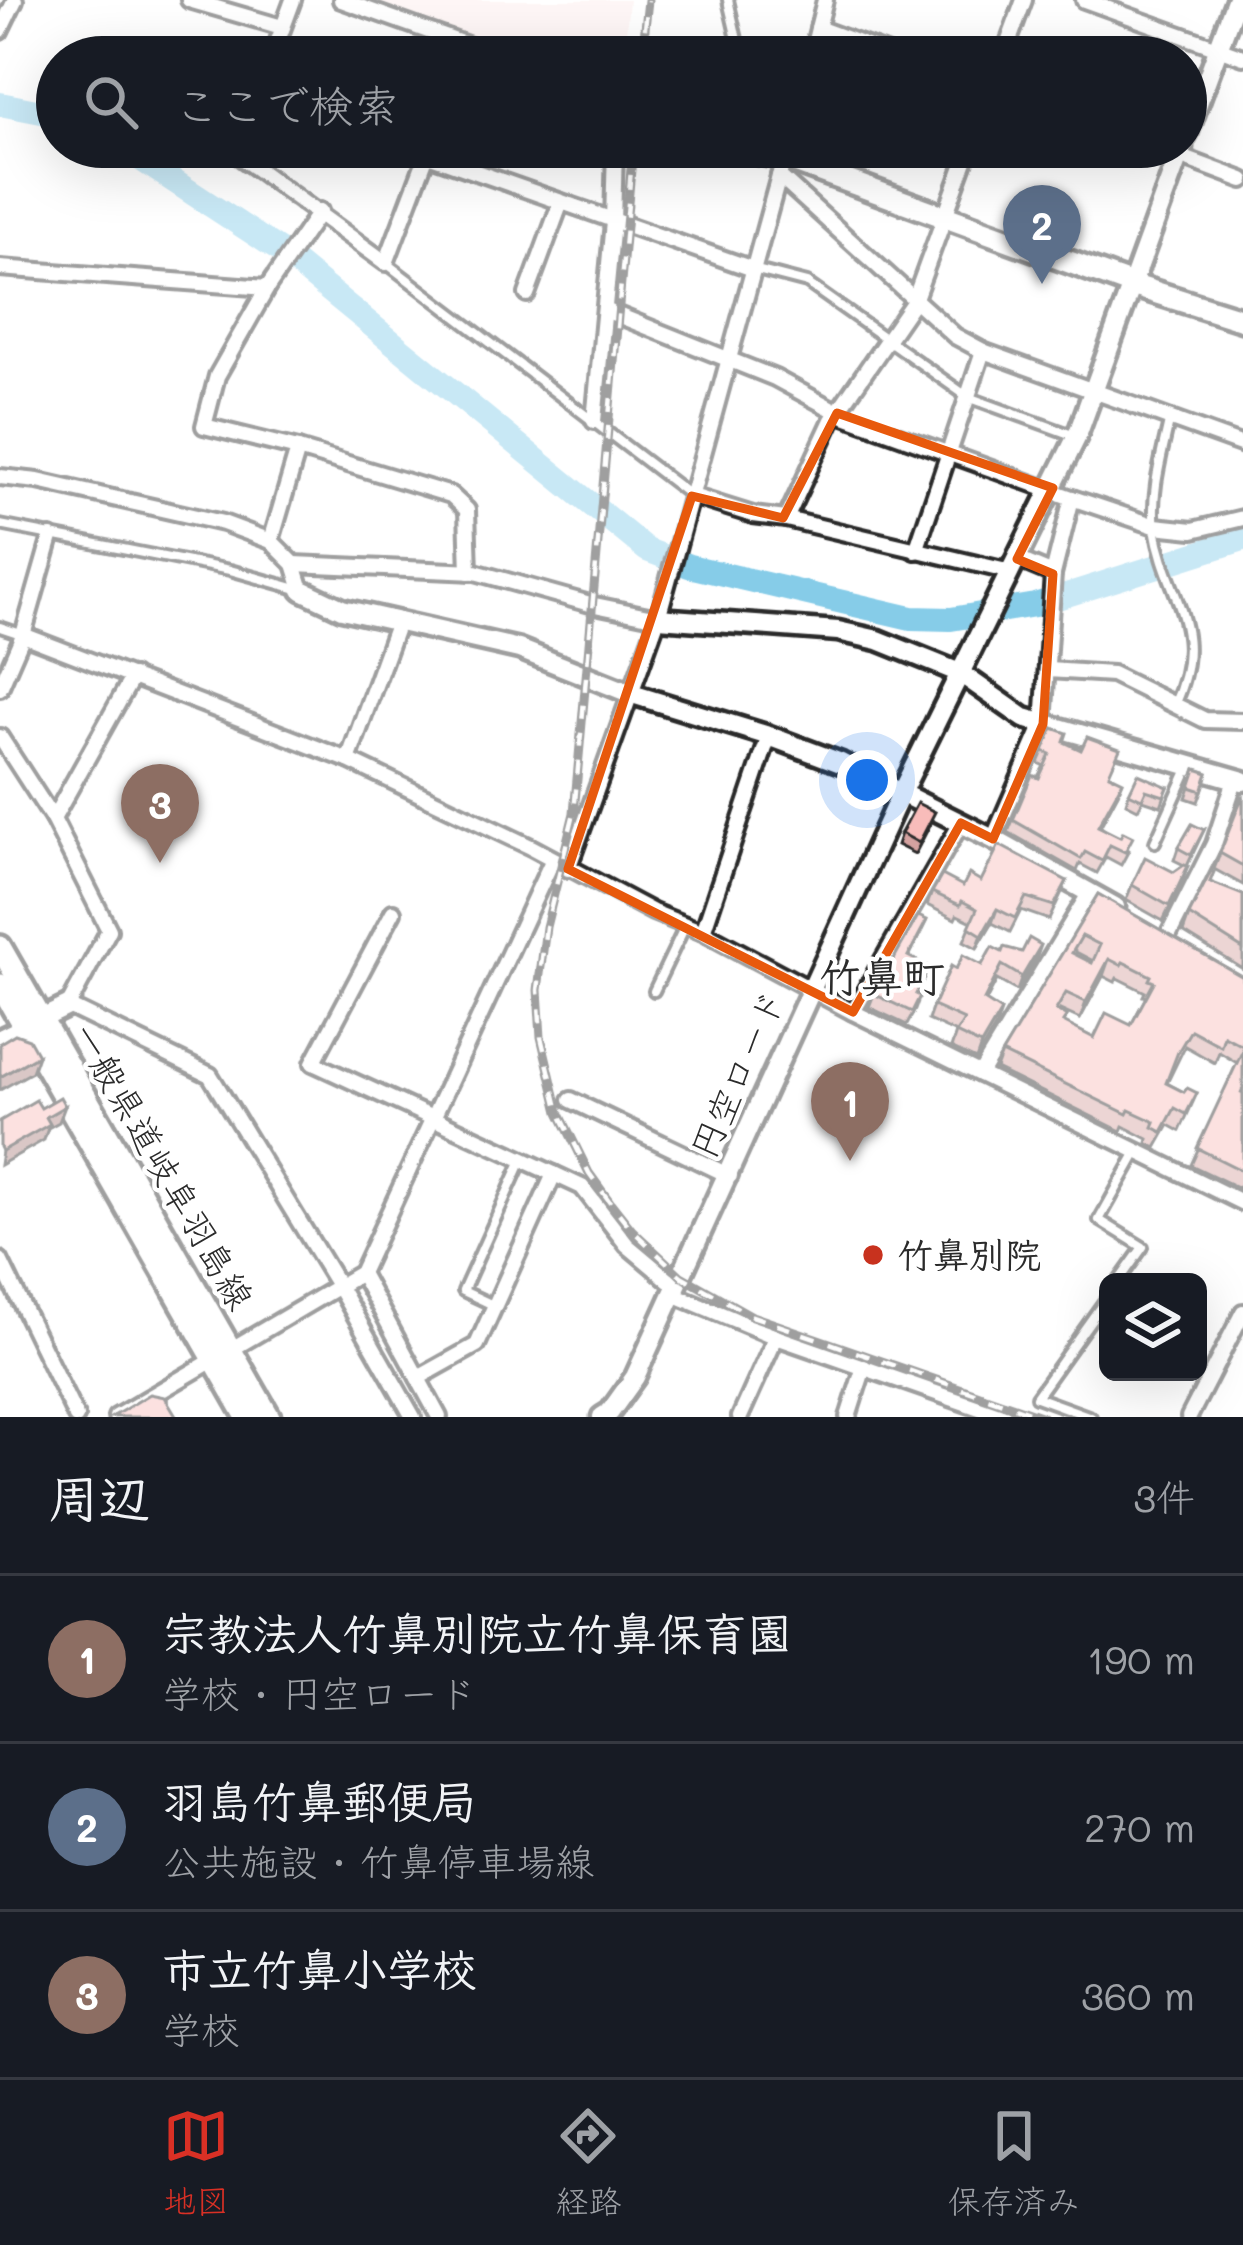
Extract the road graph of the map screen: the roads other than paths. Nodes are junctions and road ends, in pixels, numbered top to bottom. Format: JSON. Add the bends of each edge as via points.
{"nodes":[{"id":1,"x":15,"y":0,"type":"edge"},
{"id":2,"x":190,"y":0,"type":"edge"},
{"id":3,"x":293,"y":0,"type":"edge"},
{"id":4,"x":341,"y":0,"type":"edge"},
{"id":5,"x":728,"y":0,"type":"edge"},
{"id":6,"x":825,"y":0,"type":"edge"},
{"id":7,"x":1024,"y":0,"type":"edge"},
{"id":8,"x":1084,"y":0,"type":"edge"},
{"id":9,"x":1236,"y":0,"type":"edge"},
{"id":10,"x":282,"y":27,"type":"junction"},
{"id":11,"x":818,"y":28,"type":"junction"},
{"id":12,"x":0,"y":31,"type":"edge"},
{"id":13,"x":279,"y":36,"type":"edge"},
{"id":14,"x":427,"y":36,"type":"edge"},
{"id":15,"x":736,"y":36,"type":"edge"},
{"id":16,"x":816,"y":36,"type":"edge"},
{"id":17,"x":840,"y":36,"type":"edge"},
{"id":18,"x":1011,"y":36,"type":"edge"},
{"id":19,"x":1186,"y":36,"type":"edge"},
{"id":20,"x":1207,"y":43,"type":"edge"},
{"id":21,"x":1217,"y":47,"type":"junction"},
{"id":22,"x":1243,"y":57,"type":"edge"},
{"id":23,"x":1207,"y":76,"type":"edge"},
{"id":24,"x":1207,"y":163,"type":"edge"},
{"id":25,"x":256,"y":168,"type":"edge"},
{"id":26,"x":422,"y":168,"type":"edge"},
{"id":27,"x":473,"y":168,"type":"edge"},
{"id":28,"x":614,"y":168,"type":"edge"},
{"id":29,"x":773,"y":168,"type":"edge"},
{"id":30,"x":787,"y":168,"type":"edge"},
{"id":31,"x":810,"y":168,"type":"edge"},
{"id":32,"x":962,"y":168,"type":"edge"},
{"id":33,"x":1174,"y":168,"type":"edge"},
{"id":34,"x":1243,"y":180,"type":"edge"},
{"id":35,"x":561,"y":202,"type":"junction"},
{"id":36,"x":320,"y":212,"type":"junction"},
{"id":37,"x":945,"y":215,"type":"junction"},
{"id":38,"x":613,"y":222,"type":"junction"},
{"id":39,"x":386,"y":263,"type":"junction"},
{"id":40,"x":0,"y":268,"type":"edge"},
{"id":41,"x":753,"y":269,"type":"junction"},
{"id":42,"x":1135,"y":286,"type":"junction"},
{"id":43,"x":267,"y":288,"type":"junction"},
{"id":44,"x":527,"y":294,"type":"dead end"},
{"id":45,"x":914,"y":301,"type":"junction"},
{"id":46,"x":605,"y":310,"type":"junction"},
{"id":47,"x":1243,"y":320,"type":"edge"},
{"id":48,"x":888,"y":340,"type":"junction"},
{"id":49,"x":983,"y":351,"type":"junction"},
{"id":50,"x":728,"y":359,"type":"junction"},
{"id":51,"x":1095,"y":390,"type":"junction"},
{"id":52,"x":968,"y":397,"type":"junction"},
{"id":53,"x":837,"y":413,"type":"junction"},
{"id":54,"x":1170,"y":417,"type":"junction"},
{"id":55,"x":594,"y":421,"type":"junction"},
{"id":56,"x":1077,"y":436,"type":"junction"},
{"id":57,"x":1243,"y":445,"type":"edge"},
{"id":58,"x":298,"y":449,"type":"junction"},
{"id":59,"x":949,"y":453,"type":"junction"},
{"id":60,"x":0,"y":477,"type":"edge"},
{"id":61,"x":1052,"y":488,"type":"junction"},
{"id":62,"x":692,"y":496,"type":"junction"},
{"id":63,"x":1072,"y":498,"type":"junction"},
{"id":64,"x":1243,"y":518,"type":"edge"},
{"id":65,"x":787,"y":519,"type":"junction"},
{"id":66,"x":0,"y":525,"type":"edge"},
{"id":67,"x":1155,"y":526,"type":"junction"},
{"id":68,"x":51,"y":537,"type":"junction"},
{"id":69,"x":272,"y":542,"type":"junction"},
{"id":70,"x":916,"y":550,"type":"junction"},
{"id":71,"x":294,"y":564,"type":"junction"},
{"id":72,"x":1014,"y":565,"type":"junction"},
{"id":73,"x":469,"y":572,"type":"junction"},
{"id":74,"x":1053,"y":581,"type":"junction"},
{"id":75,"x":302,"y":590,"type":"junction"},
{"id":76,"x":658,"y":618,"type":"junction"},
{"id":77,"x":398,"y":622,"type":"junction"},
{"id":78,"x":0,"y":627,"type":"edge"},
{"id":79,"x":22,"y":634,"type":"junction"},
{"id":80,"x":1048,"y":670,"type":"junction"},
{"id":81,"x":960,"y":673,"type":"junction"},
{"id":82,"x":133,"y":676,"type":"junction"},
{"id":83,"x":0,"y":688,"type":"edge"},
{"id":84,"x":632,"y":694,"type":"junction"},
{"id":85,"x":1173,"y":707,"type":"junction"},
{"id":86,"x":1243,"y":721,"type":"edge"},
{"id":87,"x":1042,"y":724,"type":"junction"},
{"id":88,"x":769,"y":736,"type":"junction"},
{"id":89,"x":0,"y":737,"type":"edge"},
{"id":90,"x":348,"y":760,"type":"junction"},
{"id":91,"x":1189,"y":768,"type":"junction"},
{"id":92,"x":1239,"y":780,"type":"edge"},
{"id":93,"x":901,"y":793,"type":"junction"},
{"id":94,"x":53,"y":819,"type":"junction"},
{"id":95,"x":961,"y":823,"type":"junction"},
{"id":96,"x":993,"y":839,"type":"junction"},
{"id":97,"x":1155,"y":842,"type":"dead end"},
{"id":98,"x":552,"y":861,"type":"junction"},
{"id":99,"x":568,"y":868,"type":"junction"},
{"id":100,"x":1090,"y":892,"type":"junction"},
{"id":101,"x":394,"y":912,"type":"dead end"},
{"id":102,"x":1128,"y":915,"type":"edge"},
{"id":103,"x":686,"y":924,"type":"junction"},
{"id":104,"x":1148,"y":926,"type":"edge"},
{"id":105,"x":703,"y":932,"type":"junction"},
{"id":106,"x":1167,"y":938,"type":"junction"},
{"id":107,"x":0,"y":947,"type":"edge"},
{"id":108,"x":1186,"y":949,"type":"edge"},
{"id":109,"x":0,"y":986,"type":"edge"},
{"id":110,"x":812,"y":989,"type":"junction"},
{"id":111,"x":654,"y":991,"type":"dead end"},
{"id":112,"x":68,"y":1006,"type":"junction"},
{"id":113,"x":854,"y":1012,"type":"junction"},
{"id":114,"x":31,"y":1021,"type":"junction"},
{"id":115,"x":0,"y":1039,"type":"edge"},
{"id":116,"x":980,"y":1074,"type":"junction"},
{"id":117,"x":571,"y":1100,"type":"dead end"},
{"id":118,"x":433,"y":1118,"type":"junction"},
{"id":119,"x":1137,"y":1151,"type":"junction"},
{"id":120,"x":522,"y":1160,"type":"junction"},
{"id":121,"x":554,"y":1174,"type":"junction"},
{"id":122,"x":730,"y":1176,"type":"junction"},
{"id":123,"x":1243,"y":1203,"type":"edge"},
{"id":124,"x":0,"y":1260,"type":"edge"},
{"id":125,"x":361,"y":1273,"type":"junction"},
{"id":126,"x":1124,"y":1273,"type":"edge"},
{"id":127,"x":339,"y":1287,"type":"junction"},
{"id":128,"x":675,"y":1290,"type":"junction"},
{"id":129,"x":495,"y":1306,"type":"junction"},
{"id":130,"x":1099,"y":1309,"type":"edge"},
{"id":131,"x":1243,"y":1312,"type":"edge"},
{"id":132,"x":776,"y":1337,"type":"junction"},
{"id":133,"x":223,"y":1356,"type":"junction"},
{"id":134,"x":864,"y":1367,"type":"junction"},
{"id":135,"x":418,"y":1378,"type":"junction"},
{"id":136,"x":76,"y":1417,"type":"edge"},
{"id":137,"x":116,"y":1417,"type":"edge"},
{"id":138,"x":247,"y":1417,"type":"edge"},
{"id":139,"x":269,"y":1417,"type":"edge"},
{"id":140,"x":413,"y":1417,"type":"edge"},
{"id":141,"x":440,"y":1417,"type":"edge"},
{"id":142,"x":602,"y":1417,"type":"edge"},
{"id":143,"x":740,"y":1417,"type":"edge"},
{"id":144,"x":848,"y":1417,"type":"edge"},
{"id":145,"x":1005,"y":1417,"type":"edge"},
{"id":146,"x":1090,"y":1417,"type":"edge"},
{"id":147,"x":1190,"y":1417,"type":"edge"}],
"edges":[{"from":1,"to":12,"type":"street"},
{"from":2,"to":10,"type":"street"},
{"from":3,"to":10,"type":"street"},
{"from":4,"to":14,"type":"street"},
{"from":5,"to":15,"type":"lane"},
{"from":6,"to":11,"type":"street"},
{"from":7,"to":18,"type":"street"},
{"from":8,"to":19,"type":"street"},
{"from":9,"to":21,"type":"street"},
{"from":10,"to":13,"type":"street"},
{"from":11,"to":16,"type":"street"},
{"from":11,"to":17,"type":"street"},
{"from":20,"to":21,"type":"street"},
{"from":21,"to":22,"type":"street"},
{"from":21,"to":23,"type":"street"},
{"from":24,"to":34,"type":"street"},
{"from":25,"to":36,"type":"street"},
{"from":26,"to":39,"type":"street"},
{"from":27,"to":35,"type":"street"},
{"from":28,"to":38,"type":"street"},
{"from":29,"to":41,"type":"street"},
{"from":30,"to":45,"type":"street"},
{"from":31,"to":37,"type":"main road"},
{"from":32,"to":37,"type":"street"},
{"from":33,"to":42,"type":"street","name":"円空ロード"},
{"from":35,"to":38,"type":"street"},
{"from":35,"to":44,"type":"street"},
{"from":36,"to":39,"type":"street"},
{"from":36,"to":43,"type":"street"},
{"from":37,"to":42,"type":"main road"},
{"from":37,"to":45,"type":"street"},
{"from":38,"to":41,"type":"street"},
{"from":38,"to":46,"type":"street"},
{"from":39,"to":55,"type":"lane"},
{"from":40,"to":43,"type":"street"},
{"from":41,"to":48,"type":"lane","via":[[807,284]]},
{"from":41,"to":50,"type":"street"},
{"from":42,"to":47,"type":"main road"},
{"from":42,"to":51,"type":"street","name":"円空ロード"},
{"from":43,"to":58,"type":"street","via":[[217,376],[204,426]]},
{"from":45,"to":48,"type":"street"},
{"from":45,"to":49,"type":"street"},
{"from":46,"to":50,"type":"street"},
{"from":46,"to":55,"type":"street"},
{"from":48,"to":52,"type":"lane"},
{"from":48,"to":53,"type":"street"},
{"from":49,"to":51,"type":"street"},
{"from":49,"to":52,"type":"street"},
{"from":50,"to":53,"type":"street"},
{"from":50,"to":62,"type":"street"},
{"from":51,"to":54,"type":"street"},
{"from":51,"to":56,"type":"street","name":"円空ロード"},
{"from":52,"to":56,"type":"lane"},
{"from":52,"to":59,"type":"street"},
{"from":53,"to":59,"type":"street"},
{"from":53,"to":65,"type":"street"},
{"from":54,"to":57,"type":"street"},
{"from":54,"to":67,"type":"lane"},
{"from":55,"to":62,"type":"lane"},
{"from":56,"to":61,"type":"street","name":"円空ロード"},
{"from":58,"to":69,"type":"street"},
{"from":58,"to":73,"type":"street","via":[[451,495],[466,511]]},
{"from":59,"to":61,"type":"street"},
{"from":59,"to":70,"type":"street"},
{"from":60,"to":69,"type":"street","via":[[223,523]]},
{"from":61,"to":63,"type":"street"},
{"from":61,"to":72,"type":"street","name":"円空ロード"},
{"from":62,"to":65,"type":"street"},
{"from":62,"to":76,"type":"street"},
{"from":63,"to":67,"type":"street"},
{"from":63,"to":74,"type":"street"},
{"from":64,"to":67,"type":"street","via":[[1192,530]]},
{"from":65,"to":70,"type":"street"},
{"from":66,"to":68,"type":"lane"},
{"from":67,"to":85,"type":"lane","via":[[1190,634]]},
{"from":68,"to":75,"type":"lane"},
{"from":68,"to":79,"type":"street"},
{"from":69,"to":71,"type":"street"},
{"from":70,"to":72,"type":"street"},
{"from":71,"to":73,"type":"street"},
{"from":71,"to":75,"type":"street"},
{"from":72,"to":74,"type":"street"},
{"from":72,"to":81,"type":"street","name":"円空ロード"},
{"from":73,"to":76,"type":"street"},
{"from":74,"to":80,"type":"street"},
{"from":75,"to":77,"type":"street"},
{"from":76,"to":81,"type":"street","via":[[838,631]]},
{"from":76,"to":84,"type":"street"},
{"from":77,"to":84,"type":"street","via":[[503,644]]},
{"from":77,"to":90,"type":"street"},
{"from":78,"to":79,"type":"lane"},
{"from":79,"to":82,"type":"street"},
{"from":79,"to":83,"type":"street"},
{"from":80,"to":85,"type":"street","via":[[1112,674]]},
{"from":80,"to":87,"type":"street"},
{"from":81,"to":87,"type":"street"},
{"from":81,"to":93,"type":"street","name":"円空ロード"},
{"from":82,"to":90,"type":"street"},
{"from":82,"to":94,"type":"street"},
{"from":84,"to":88,"type":"street"},
{"from":84,"to":99,"type":"street"},
{"from":85,"to":86,"type":"street","via":[[1205,720]]},
{"from":87,"to":91,"type":"street"},
{"from":87,"to":96,"type":"street"},
{"from":88,"to":93,"type":"street"},
{"from":88,"to":105,"type":"street"},
{"from":89,"to":94,"type":"street"},
{"from":90,"to":98,"type":"street"},
{"from":91,"to":92,"type":"street"},
{"from":91,"to":97,"type":"lane"},
{"from":92,"to":106,"type":"street"},
{"from":93,"to":95,"type":"street"},
{"from":93,"to":110,"type":"street","name":"円空ロード"},
{"from":94,"to":112,"type":"street","via":[[110,930]]},
{"from":95,"to":96,"type":"street"},
{"from":95,"to":113,"type":"street"},
{"from":96,"to":100,"type":"street"},
{"from":98,"to":99,"type":"street"},
{"from":98,"to":118,"type":"street"},
{"from":99,"to":103,"type":"street"},
{"from":100,"to":102,"type":"street"},
{"from":100,"to":116,"type":"street"},
{"from":101,"to":118,"type":"street","via":[[313,1063]]},
{"from":103,"to":105,"type":"street"},
{"from":103,"to":111,"type":"lane"},
{"from":104,"to":106,"type":"street"},
{"from":105,"to":110,"type":"street"},
{"from":106,"to":108,"type":"street"},
{"from":107,"to":114,"type":"main road","name":"一般県道岐阜羽島線"},
{"from":109,"to":114,"type":"main road","name":"一般県道岐阜羽島線"},
{"from":110,"to":113,"type":"street"},
{"from":110,"to":122,"type":"street","name":"円空ロード"},
{"from":112,"to":114,"type":"street"},
{"from":112,"to":127,"type":"street","via":[[210,1075]]},
{"from":113,"to":116,"type":"street"},
{"from":114,"to":115,"type":"street"},
{"from":114,"to":133,"type":"main road","name":"一般県道岐阜羽島線"},
{"from":116,"to":119,"type":"street"},
{"from":117,"to":122,"type":"street"},
{"from":118,"to":120,"type":"street"},
{"from":118,"to":125,"type":"street"},
{"from":119,"to":123,"type":"street"},
{"from":119,"to":126,"type":"lane","via":[[1100,1220],[1143,1246]]},
{"from":120,"to":121,"type":"street"},
{"from":120,"to":129,"type":"lane","via":[[463,1291]]},
{"from":121,"to":128,"type":"street","via":[[582,1186]]},
{"from":121,"to":129,"type":"street"},
{"from":122,"to":128,"type":"street","name":"円空ロード"},
{"from":124,"to":136,"type":"street"},
{"from":125,"to":127,"type":"street"},
{"from":125,"to":135,"type":"street"},
{"from":127,"to":133,"type":"street"},
{"from":127,"to":140,"type":"street"},
{"from":128,"to":132,"type":"street"},
{"from":128,"to":142,"type":"street","name":"円空ロード","via":[[635,1377]]},
{"from":129,"to":135,"type":"street","via":[[477,1345]]},
{"from":130,"to":146,"type":"lane","via":[[1036,1397]]},
{"from":131,"to":147,"type":"street"},
{"from":132,"to":134,"type":"street"},
{"from":132,"to":143,"type":"street"},
{"from":133,"to":137,"type":"street"},
{"from":133,"to":138,"type":"main road","name":"一般県道岐阜羽島線"},
{"from":133,"to":139,"type":"main road","name":"一般県道岐阜羽島線"},
{"from":134,"to":144,"type":"street"},
{"from":134,"to":145,"type":"street"},
{"from":135,"to":141,"type":"street"}]}
